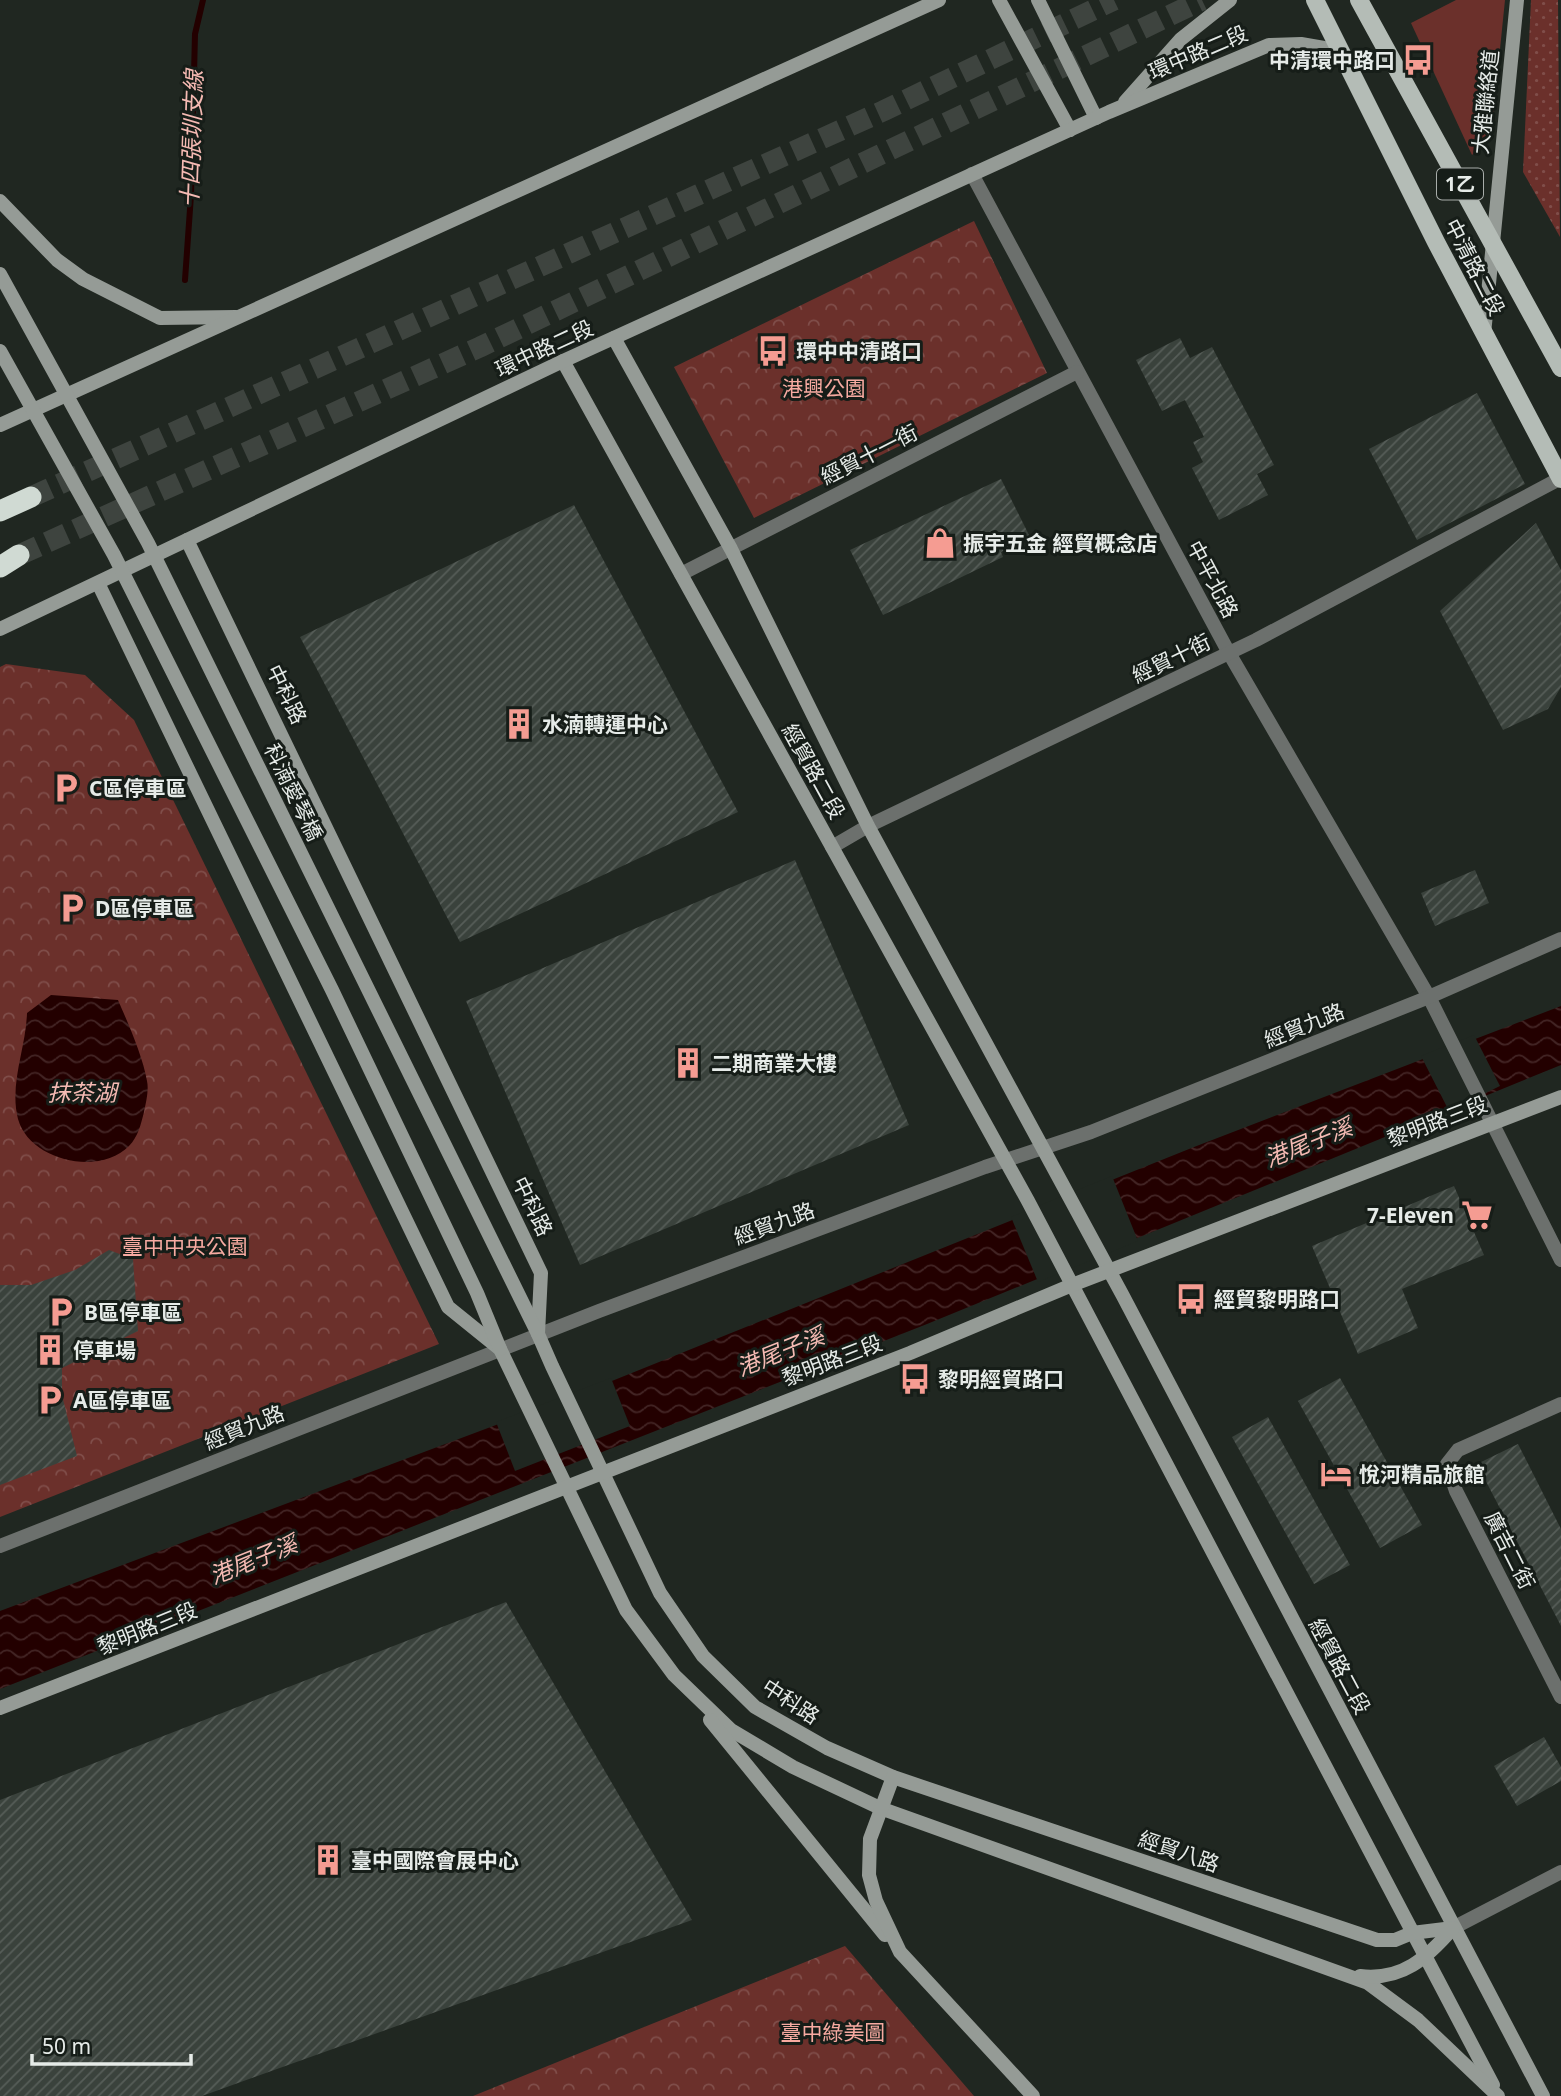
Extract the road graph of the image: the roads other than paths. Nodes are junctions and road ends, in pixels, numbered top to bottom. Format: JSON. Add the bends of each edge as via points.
{"nodes":[{"id":1,"x":939,"y":0,"type":"edge"},
{"id":2,"x":999,"y":0,"type":"edge"},
{"id":3,"x":1038,"y":0,"type":"edge"},
{"id":4,"x":1230,"y":0,"type":"edge"},
{"id":5,"x":1315,"y":0,"type":"edge"},
{"id":6,"x":1359,"y":0,"type":"edge"},
{"id":7,"x":1517,"y":0,"type":"edge"},
{"id":8,"x":1345,"y":56,"type":"junction"},
{"id":9,"x":1103,"y":115,"type":"junction"},
{"id":10,"x":1070,"y":130,"type":"junction"},
{"id":11,"x":972,"y":174,"type":"junction"},
{"id":12,"x":0,"y":201,"type":"edge"},
{"id":13,"x":1492,"y":242,"type":"junction"},
{"id":14,"x":0,"y":274,"type":"edge"},
{"id":15,"x":244,"y":317,"type":"junction"},
{"id":16,"x":1484,"y":334,"type":"junction"},
{"id":17,"x":614,"y":338,"type":"junction"},
{"id":18,"x":0,"y":351,"type":"edge"},
{"id":19,"x":563,"y":361,"type":"junction"},
{"id":20,"x":1561,"y":368,"type":"edge"},
{"id":21,"x":1077,"y":372,"type":"junction"},
{"id":22,"x":0,"y":425,"type":"edge"},
{"id":23,"x":1561,"y":478,"type":"edge"},
{"id":24,"x":31,"y":496,"type":"tunnel mouth"},
{"id":25,"x":0,"y":508,"type":"edge"},
{"id":26,"x":187,"y":540,"type":"junction"},
{"id":27,"x":731,"y":549,"type":"junction"},
{"id":28,"x":681,"y":574,"type":"junction"},
{"id":29,"x":98,"y":583,"type":"junction"},
{"id":30,"x":0,"y":629,"type":"edge"},
{"id":31,"x":1229,"y":653,"type":"junction"},
{"id":32,"x":869,"y":826,"type":"junction"},
{"id":33,"x":832,"y":847,"type":"junction"},
{"id":34,"x":1561,"y":939,"type":"edge"},
{"id":35,"x":1429,"y":998,"type":"junction"},
{"id":36,"x":1561,"y":1097,"type":"edge"},
{"id":37,"x":1494,"y":1122,"type":"junction"},
{"id":38,"x":1042,"y":1148,"type":"junction"},
{"id":39,"x":1005,"y":1160,"type":"junction"},
{"id":40,"x":1561,"y":1260,"type":"edge"},
{"id":41,"x":1110,"y":1271,"type":"junction"},
{"id":42,"x":1070,"y":1280,"type":"junction"},
{"id":43,"x":538,"y":1334,"type":"junction"},
{"id":44,"x":500,"y":1349,"type":"junction"},
{"id":45,"x":1561,"y":1404,"type":"edge"},
{"id":46,"x":602,"y":1472,"type":"junction"},
{"id":47,"x":564,"y":1487,"type":"junction"},
{"id":48,"x":0,"y":1546,"type":"edge"},
{"id":49,"x":674,"y":1675,"type":"junction"},
{"id":50,"x":1561,"y":1697,"type":"edge"},
{"id":51,"x":0,"y":1708,"type":"edge"},
{"id":52,"x":893,"y":1777,"type":"junction"},
{"id":53,"x":880,"y":1808,"type":"junction"},
{"id":54,"x":1561,"y":1872,"type":"edge"},
{"id":55,"x":1453,"y":1928,"type":"junction"},
{"id":56,"x":1412,"y":1933,"type":"junction"},
{"id":57,"x":900,"y":1952,"type":"junction"},
{"id":58,"x":1426,"y":1960,"type":"junction"},
{"id":59,"x":1348,"y":1973,"type":"junction"},
{"id":60,"x":1033,"y":2096,"type":"edge"},
{"id":61,"x":1499,"y":2096,"type":"edge"},
{"id":62,"x":1543,"y":2096,"type":"edge"}],
"edges":[{"from":1,"to":15,"type":"street"},
{"from":2,"to":10,"type":"street"},
{"from":3,"to":9,"type":"street"},
{"from":4,"to":9,"type":"street","name":"環中路二段","via":[[1163,57],[1134,95]]},
{"from":5,"to":8,"type":"main road","name":"中清路二段","number":"1乙"},
{"from":6,"to":13,"type":"main road","name":"中清路二段","number":"1乙"},
{"from":7,"to":13,"type":"street","name":"大雅聯絡道"},
{"from":8,"to":9,"type":"street","name":"環中路二段","via":[[1301,44],[1269,45]]},
{"from":8,"to":16,"type":"main road","name":"中清路二段","number":"1乙"},
{"from":9,"to":10,"type":"street","name":"環中路二段"},
{"from":10,"to":11,"type":"street","name":"環中路二段"},
{"from":11,"to":17,"type":"street","name":"環中路二段"},
{"from":11,"to":21,"type":"street","name":"中平北路"},
{"from":12,"to":15,"type":"street","via":[[37,242],[83,279],[160,318]]},
{"from":13,"to":16,"type":"street","name":"大雅聯絡道"},
{"from":13,"to":20,"type":"main road","name":"中清路二段","number":"1乙"},
{"from":14,"to":43,"type":"street","name":"科湳愛琴橋","bridge":true,"via":[[148,542]]},
{"from":15,"to":22,"type":"street"},
{"from":16,"to":23,"type":"main road","name":"中清路二段","number":"1乙"},
{"from":17,"to":19,"type":"street","name":"環中路二段"},
{"from":17,"to":27,"type":"street","name":"經貿路二段"},
{"from":18,"to":44,"type":"street","bridge":true,"via":[[164,654],[332,990]]},
{"from":19,"to":26,"type":"street","name":"環中路二段"},
{"from":19,"to":28,"type":"street","name":"經貿路二段"},
{"from":21,"to":27,"type":"street","name":"經貿十一街"},
{"from":21,"to":31,"type":"street","name":"中平北路"},
{"from":23,"to":31,"type":"street","name":"經貿十街"},
{"from":24,"to":25,"type":"highway"},
{"from":26,"to":29,"type":"street","name":"環中路二段"},
{"from":26,"to":43,"type":"street","name":"中科路","via":[[541,1273]]},
{"from":27,"to":28,"type":"street","name":"經貿十一街"},
{"from":27,"to":32,"type":"street","name":"經貿路二段"},
{"from":28,"to":33,"type":"street","name":"經貿路二段"},
{"from":29,"to":30,"type":"street","name":"環中路二段"},
{"from":29,"to":44,"type":"street","via":[[448,1307]]},
{"from":31,"to":32,"type":"street","name":"經貿十街"},
{"from":31,"to":35,"type":"street","name":"中平北路"},
{"from":32,"to":33,"type":"street","name":"經貿十街"},
{"from":32,"to":38,"type":"street","name":"經貿路二段"},
{"from":33,"to":39,"type":"street","name":"經貿路二段"},
{"from":34,"to":35,"type":"street","name":"經貿九路"},
{"from":35,"to":37,"type":"street","name":"中平北路"},
{"from":35,"to":38,"type":"street","name":"經貿九路"},
{"from":36,"to":37,"type":"street","name":"黎明路三段"},
{"from":37,"to":40,"type":"street","name":"中平北路"},
{"from":37,"to":41,"type":"street","name":"黎明路三段"},
{"from":38,"to":39,"type":"street","name":"經貿九路"},
{"from":38,"to":41,"type":"street","name":"經貿路二段"},
{"from":39,"to":42,"type":"street","name":"經貿路二段"},
{"from":39,"to":43,"type":"street","name":"經貿九路"},
{"from":41,"to":42,"type":"street","name":"黎明路三段"},
{"from":41,"to":55,"type":"street","name":"經貿路二段"},
{"from":42,"to":46,"type":"street","name":"黎明路三段","via":[[910,1353]]},
{"from":42,"to":56,"type":"street"},
{"from":43,"to":44,"type":"street","name":"經貿九路"},
{"from":43,"to":46,"type":"street","name":"中科路"},
{"from":44,"to":47,"type":"street"},
{"from":44,"to":48,"type":"street","name":"經貿九路"},
{"from":45,"to":50,"type":"street","name":"廣吉二街","via":[[1458,1450],[1447,1464],[1456,1491]]},
{"from":46,"to":47,"type":"street","name":"黎明路三段"},
{"from":46,"to":52,"type":"street","name":"中科路","via":[[660,1593],[704,1656],[755,1707],[827,1748]]},
{"from":47,"to":49,"type":"street","via":[[626,1610]]},
{"from":47,"to":51,"type":"street","name":"黎明路三段"},
{"from":49,"to":53,"type":"street","via":[[731,1730],[793,1767]]},
{"from":49,"to":57,"type":"street"},
{"from":52,"to":53,"type":"street"},
{"from":52,"to":56,"type":"street","name":"經貿八路","via":[[1377,1940],[1395,1940]]},
{"from":53,"to":57,"type":"street","via":[[870,1839],[869,1875]]},
{"from":53,"to":59,"type":"street","name":"經貿八路"},
{"from":54,"to":55,"type":"street","name":"經貿八路"},
{"from":55,"to":56,"type":"street","name":"經貿八路"},
{"from":55,"to":58,"type":"street","name":"經貿八路"},
{"from":55,"to":62,"type":"street","name":"經貿路二段"},
{"from":56,"to":58,"type":"street"},
{"from":57,"to":60,"type":"street"},
{"from":58,"to":59,"type":"street","name":"經貿八路","via":[[1384,1976]]},
{"from":58,"to":61,"type":"street"},
{"from":59,"to":61,"type":"street","name":"經貿八路","via":[[1418,2020]]}]}
